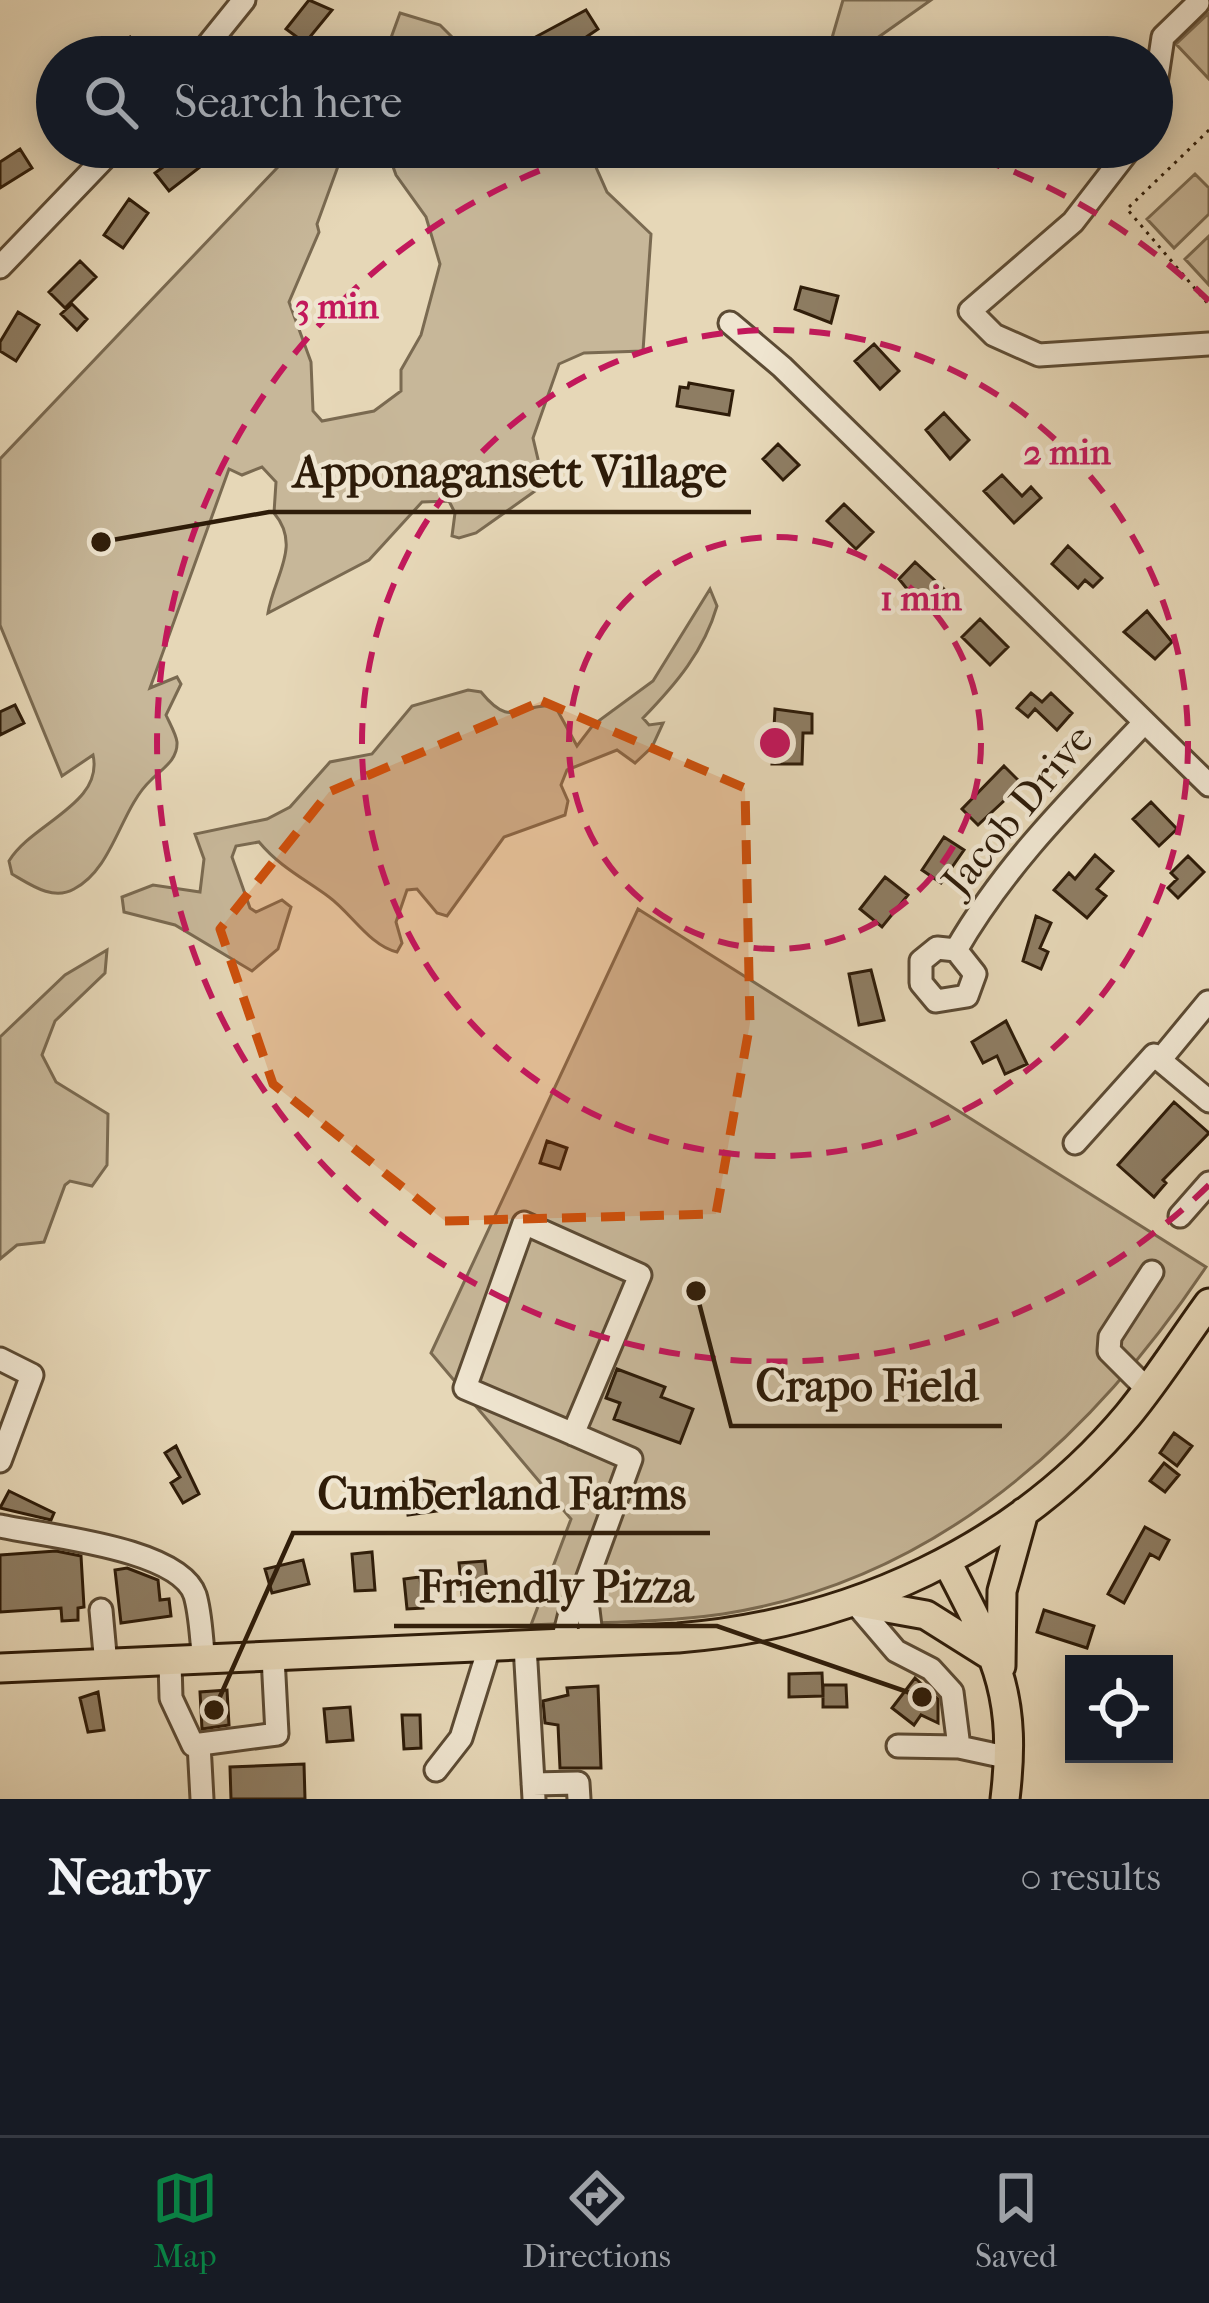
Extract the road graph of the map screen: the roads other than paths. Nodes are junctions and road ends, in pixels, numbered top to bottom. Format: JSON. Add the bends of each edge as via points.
{"nodes":[{"id":1,"x":244,"y":0,"type":"edge"},
{"id":2,"x":1198,"y":3,"type":"dead end"},
{"id":3,"x":215,"y":36,"type":"edge"},
{"id":4,"x":1164,"y":36,"type":"edge"},
{"id":5,"x":95,"y":168,"type":"edge"},
{"id":6,"x":1115,"y":168,"type":"edge"},
{"id":7,"x":0,"y":267,"type":"edge"},
{"id":8,"x":730,"y":323,"type":"dead end"},
{"id":9,"x":1209,"y":344,"type":"edge"},
{"id":10,"x":1144,"y":723,"type":"junction"},
{"id":11,"x":1209,"y":785,"type":"edge"},
{"id":12,"x":956,"y":950,"type":"dead end"},
{"id":13,"x":1208,"y":1002,"type":"edge"},
{"id":14,"x":1160,"y":1060,"type":"junction"},
{"id":15,"x":1209,"y":1102,"type":"edge"},
{"id":16,"x":1075,"y":1143,"type":"dead end"},
{"id":17,"x":1209,"y":1183,"type":"edge"},
{"id":18,"x":1180,"y":1216,"type":"dead end"},
{"id":19,"x":1151,"y":1271,"type":"dead end"},
{"id":20,"x":1209,"y":1303,"type":"edge"},
{"id":21,"x":0,"y":1359,"type":"edge"},
{"id":22,"x":1147,"y":1389,"type":"junction"},
{"id":23,"x":573,"y":1434,"type":"junction"},
{"id":24,"x":0,"y":1461,"type":"edge"},
{"id":25,"x":1024,"y":1512,"type":"junction"},
{"id":26,"x":0,"y":1526,"type":"edge"},
{"id":27,"x":946,"y":1562,"type":"junction"},
{"id":28,"x":585,"y":1585,"type":"junction"},
{"id":29,"x":855,"y":1603,"type":"junction"},
{"id":30,"x":101,"y":1610,"type":"dead end"},
{"id":31,"x":592,"y":1643,"type":"junction"},
{"id":32,"x":562,"y":1645,"type":"junction"},
{"id":33,"x":525,"y":1646,"type":"junction"},
{"id":34,"x":489,"y":1648,"type":"junction"},
{"id":35,"x":273,"y":1658,"type":"junction"},
{"id":36,"x":204,"y":1660,"type":"junction"},
{"id":37,"x":170,"y":1662,"type":"junction"},
{"id":38,"x":106,"y":1665,"type":"junction"},
{"id":39,"x":997,"y":1667,"type":"junction"},
{"id":40,"x":0,"y":1668,"type":"edge"},
{"id":41,"x":199,"y":1744,"type":"junction"},
{"id":42,"x":898,"y":1746,"type":"dead end"},
{"id":43,"x":959,"y":1747,"type":"junction"},
{"id":44,"x":1010,"y":1758,"type":"junction"},
{"id":45,"x":436,"y":1770,"type":"dead end"},
{"id":46,"x":534,"y":1792,"type":"edge"},
{"id":47,"x":202,"y":1799,"type":"edge"},
{"id":48,"x":579,"y":1799,"type":"edge"},
{"id":49,"x":1005,"y":1799,"type":"edge"}],
"edges":[{"from":1,"to":3,"type":"street"},
{"from":2,"to":4,"type":"street"},
{"from":5,"to":7,"type":"street"},
{"from":6,"to":9,"type":"street","via":[[1073,222],[970,311],[994,334],[1039,355]]},
{"from":8,"to":10,"type":"street"},
{"from":10,"to":11,"type":"street"},
{"from":10,"to":12,"type":"street","name":"Jacob Drive","via":[[1013,863]]},
{"from":13,"to":14,"type":"street"},
{"from":14,"to":15,"type":"street"},
{"from":14,"to":16,"type":"street","via":[[1154,1055]]},
{"from":17,"to":18,"type":"street"},
{"from":19,"to":22,"type":"street","via":[[1109,1351]]},
{"from":20,"to":22,"type":"main road"},
{"from":21,"to":24,"type":"street","via":[[32,1375]]},
{"from":22,"to":25,"type":"main road"},
{"from":23,"to":23,"type":"street","via":[[640,1275],[524,1222],[465,1388]]},
{"from":23,"to":28,"type":"street","via":[[631,1459]]},
{"from":25,"to":27,"type":"main road"},
{"from":25,"to":39,"type":"main road","via":[[1002,1591]]},
{"from":26,"to":36,"type":"street","via":[[139,1552],[168,1567],[194,1591]]},
{"from":27,"to":29,"type":"main road"},
{"from":27,"to":39,"type":"main road"},
{"from":28,"to":31,"type":"street"},
{"from":28,"to":32,"type":"street"},
{"from":29,"to":31,"type":"main road","via":[[740,1632]]},
{"from":29,"to":39,"type":"main road","via":[[926,1616]]},
{"from":29,"to":43,"type":"street","via":[[896,1652],[932,1669],[952,1692]]},
{"from":30,"to":38,"type":"street"},
{"from":31,"to":32,"type":"main road"},
{"from":32,"to":33,"type":"main road"},
{"from":33,"to":34,"type":"main road"},
{"from":33,"to":46,"type":"street"},
{"from":34,"to":35,"type":"main road"},
{"from":34,"to":45,"type":"street","via":[[461,1738]]},
{"from":35,"to":36,"type":"main road"},
{"from":35,"to":41,"type":"street","via":[[277,1734]]},
{"from":36,"to":37,"type":"main road"},
{"from":37,"to":38,"type":"main road"},
{"from":37,"to":41,"type":"street","via":[[177,1717]]},
{"from":38,"to":40,"type":"main road"},
{"from":39,"to":44,"type":"main road","via":[[1011,1718]]},
{"from":41,"to":47,"type":"street"},
{"from":42,"to":43,"type":"street"},
{"from":43,"to":44,"type":"street"},
{"from":44,"to":49,"type":"main road"},
{"from":46,"to":48,"type":"street","via":[[578,1784]]}]}
